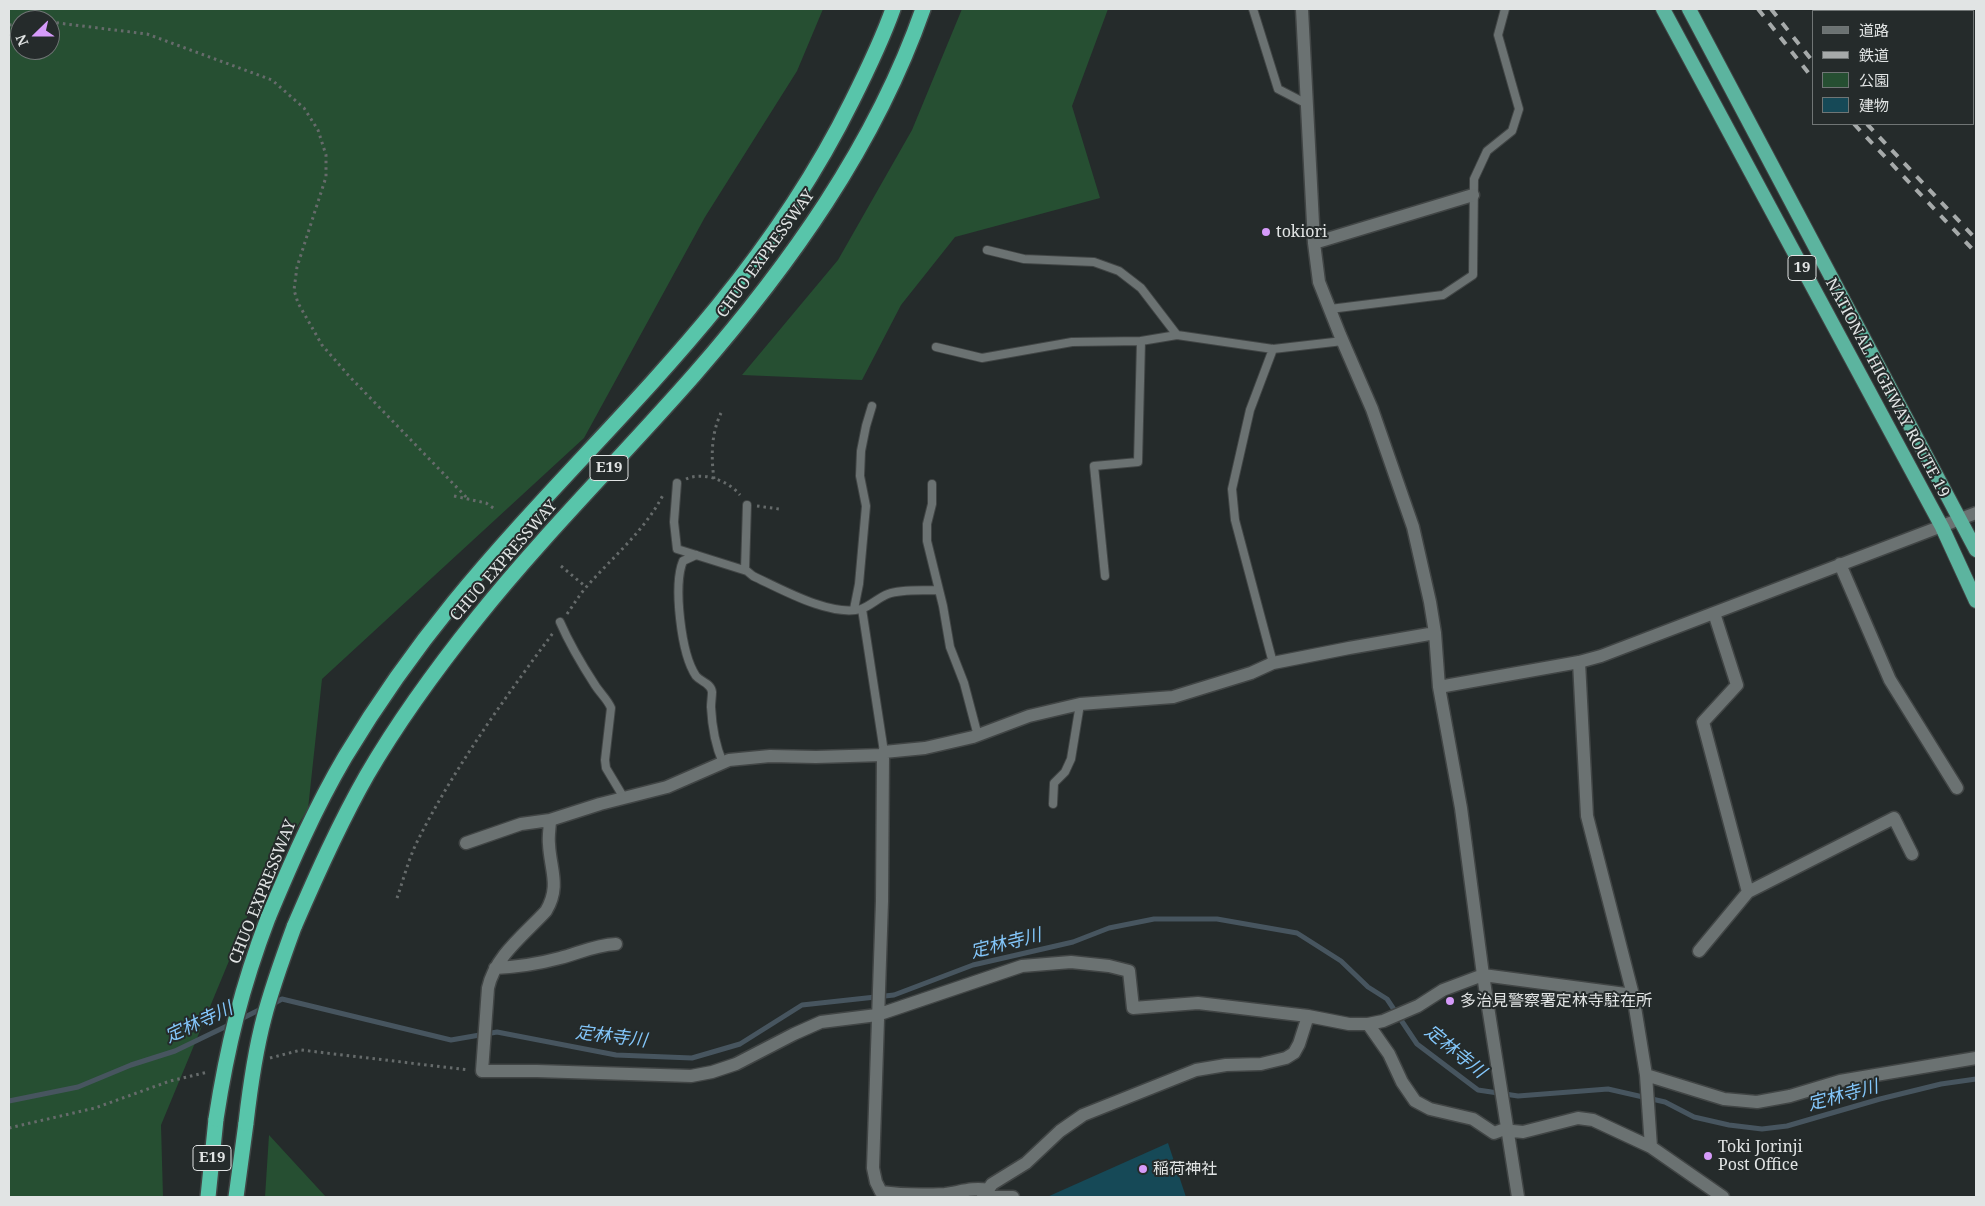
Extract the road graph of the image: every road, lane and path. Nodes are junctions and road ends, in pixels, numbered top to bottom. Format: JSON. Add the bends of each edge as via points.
{"nodes":[{"id":1,"x":893,"y":9,"type":"edge"},
{"id":2,"x":923,"y":9,"type":"edge"},
{"id":3,"x":1253,"y":9,"type":"edge"},
{"id":4,"x":1302,"y":9,"type":"edge"},
{"id":5,"x":1505,"y":9,"type":"edge"},
{"id":6,"x":1663,"y":9,"type":"edge"},
{"id":7,"x":1689,"y":9,"type":"edge"},
{"id":8,"x":60,"y":23,"type":"edge"},
{"id":9,"x":1307,"y":104,"type":"junction"},
{"id":10,"x":1473,"y":195,"type":"junction"},
{"id":11,"x":1314,"y":244,"type":"junction"},
{"id":12,"x":988,"y":250,"type":"dead end"},
{"id":13,"x":1330,"y":309,"type":"junction"},
{"id":14,"x":1177,"y":335,"type":"junction"},
{"id":15,"x":1140,"y":341,"type":"junction"},
{"id":16,"x":1343,"y":341,"type":"junction"},
{"id":17,"x":936,"y":347,"type":"dead end"},
{"id":18,"x":1273,"y":349,"type":"junction"},
{"id":19,"x":872,"y":406,"type":"dead end"},
{"id":20,"x":721,"y":413,"type":"dead end"},
{"id":21,"x":714,"y":479,"type":"dead end"},
{"id":22,"x":677,"y":482,"type":"dead end"},
{"id":23,"x":932,"y":484,"type":"dead end"},
{"id":24,"x":454,"y":496,"type":"dead end"},
{"id":25,"x":469,"y":500,"type":"junction"},
{"id":26,"x":747,"y":505,"type":"dead end"},
{"id":27,"x":496,"y":510,"type":"dead end"},
{"id":28,"x":1976,"y":513,"type":"edge"},
{"id":29,"x":1961,"y":519,"type":"junction"},
{"id":30,"x":1942,"y":527,"type":"junction"},
{"id":31,"x":1976,"y":550,"type":"edge"},
{"id":32,"x":696,"y":555,"type":"junction"},
{"id":33,"x":1840,"y":564,"type":"junction"},
{"id":34,"x":561,"y":566,"type":"dead end"},
{"id":35,"x":745,"y":570,"type":"junction"},
{"id":36,"x":1105,"y":576,"type":"dead end"},
{"id":37,"x":586,"y":587,"type":"dead end"},
{"id":38,"x":938,"y":590,"type":"junction"},
{"id":39,"x":1976,"y":601,"type":"edge"},
{"id":40,"x":858,"y":609,"type":"junction"},
{"id":41,"x":1714,"y":613,"type":"junction"},
{"id":42,"x":560,"y":622,"type":"dead end"},
{"id":43,"x":1436,"y":634,"type":"junction"},
{"id":44,"x":1579,"y":662,"type":"junction"},
{"id":45,"x":1273,"y":663,"type":"junction"},
{"id":46,"x":1439,"y":687,"type":"junction"},
{"id":47,"x":1080,"y":704,"type":"junction"},
{"id":48,"x":978,"y":736,"type":"junction"},
{"id":49,"x":884,"y":753,"type":"junction"},
{"id":50,"x":723,"y":763,"type":"junction"},
{"id":51,"x":1957,"y":788,"type":"dead end"},
{"id":52,"x":624,"y":798,"type":"junction"},
{"id":53,"x":1053,"y":804,"type":"dead end"},
{"id":54,"x":550,"y":820,"type":"junction"},
{"id":55,"x":466,"y":842,"type":"dead end"},
{"id":56,"x":1912,"y":854,"type":"dead end"},
{"id":57,"x":1748,"y":892,"type":"junction"},
{"id":58,"x":616,"y":944,"type":"dead end"},
{"id":59,"x":1700,"y":951,"type":"dead end"},
{"id":60,"x":494,"y":968,"type":"junction"},
{"id":61,"x":1483,"y":975,"type":"junction"},
{"id":62,"x":1633,"y":995,"type":"junction"},
{"id":63,"x":877,"y":1015,"type":"junction"},
{"id":64,"x":1308,"y":1016,"type":"junction"},
{"id":65,"x":1368,"y":1024,"type":"junction"},
{"id":66,"x":1976,"y":1058,"type":"edge"},
{"id":67,"x":1646,"y":1075,"type":"junction"},
{"id":68,"x":1508,"y":1130,"type":"junction"},
{"id":69,"x":1651,"y":1147,"type":"junction"},
{"id":70,"x":987,"y":1195,"type":"edge"},
{"id":71,"x":208,"y":1197,"type":"edge"},
{"id":72,"x":236,"y":1197,"type":"edge"},
{"id":73,"x":1013,"y":1197,"type":"edge"},
{"id":74,"x":1518,"y":1197,"type":"edge"},
{"id":75,"x":1723,"y":1197,"type":"edge"}],
"edges":[{"from":1,"to":71,"type":"highway","name":"CHUO EXPRESSWAY","number":"E19","bridge":true,"via":[[835,136],[798,197],[760,250],[718,306],[468,586],[395,680],[340,766],[305,834],[251,964],[223,1074]]},
{"from":2,"to":72,"type":"highway","name":"CHUO EXPRESSWAY","number":"E19","bridge":true,"via":[[890,88],[859,150],[780,269],[695,374],[476,618],[418,696],[367,775],[330,848],[278,970],[252,1074]]},
{"from":3,"to":9,"type":"lane","via":[[1278,89]]},
{"from":4,"to":9,"type":"street"},
{"from":5,"to":10,"type":"lane","via":[[1498,35],[1519,109],[1512,131],[1487,151],[1474,179]]},
{"from":6,"to":30,"type":"highway","name":"NATIONAL HIGHWAY ROUTE 19","number":"19"},
{"from":7,"to":29,"type":"highway","name":"NATIONAL HIGHWAY ROUTE 19","number":"19"},
{"from":8,"to":25,"type":"path","via":[[147,34],[272,80],[304,108],[324,147],[326,177],[297,267],[294,290],[298,303],[322,345]]},
{"from":9,"to":11,"type":"street"},
{"from":10,"to":11,"type":"street"},
{"from":10,"to":13,"type":"lane","via":[[1473,275],[1443,295]]},
{"from":11,"to":13,"type":"street","via":[[1319,282]]},
{"from":12,"to":14,"type":"lane","via":[[1024,259],[1094,262],[1119,271],[1141,288]]},
{"from":13,"to":16,"type":"street"},
{"from":14,"to":15,"type":"lane"},
{"from":14,"to":18,"type":"lane"},
{"from":15,"to":17,"type":"lane","via":[[1072,342],[982,358]]},
{"from":15,"to":36,"type":"lane","via":[[1138,462],[1094,466]]},
{"from":16,"to":18,"type":"lane"},
{"from":16,"to":43,"type":"street","via":[[1372,409],[1413,527]]},
{"from":18,"to":45,"type":"lane","via":[[1250,410],[1232,488],[1235,520]]},
{"from":19,"to":40,"type":"lane","via":[[861,451],[860,476],[866,506]]},
{"from":20,"to":21,"type":"path","via":[[713,440]]},
{"from":22,"to":32,"type":"lane","via":[[674,522],[677,549]]},
{"from":23,"to":38,"type":"lane","via":[[927,541]]},
{"from":24,"to":25,"type":"path"},
{"from":25,"to":27,"type":"path","via":[[486,503]]},
{"from":26,"to":35,"type":"lane"},
{"from":28,"to":29,"type":"street"},
{"from":29,"to":30,"type":"street"},
{"from":29,"to":31,"type":"highway","name":"NATIONAL HIGHWAY ROUTE 19","number":"19"},
{"from":30,"to":33,"type":"street"},
{"from":30,"to":39,"type":"highway","name":"NATIONAL HIGHWAY ROUTE 19","number":"19"},
{"from":32,"to":35,"type":"lane"},
{"from":32,"to":50,"type":"lane","via":[[683,560],[679,569],[682,637],[696,676],[712,691],[714,733]]},
{"from":33,"to":41,"type":"street"},
{"from":33,"to":51,"type":"street","via":[[1890,680]]},
{"from":34,"to":37,"type":"path"},
{"from":35,"to":40,"type":"lane","via":[[808,602]]},
{"from":38,"to":40,"type":"lane","via":[[891,593]]},
{"from":38,"to":48,"type":"lane","via":[[950,647],[964,683]]},
{"from":40,"to":49,"type":"lane"},
{"from":41,"to":44,"type":"street"},
{"from":41,"to":57,"type":"street","via":[[1737,685],[1702,722]]},
{"from":42,"to":52,"type":"lane","via":[[569,643],[611,708],[606,768]]},
{"from":43,"to":45,"type":"street"},
{"from":43,"to":46,"type":"street"},
{"from":44,"to":46,"type":"street"},
{"from":44,"to":62,"type":"street","via":[[1587,816]]},
{"from":45,"to":47,"type":"street","via":[[1173,697]]},
{"from":46,"to":61,"type":"street","via":[[1461,808]]},
{"from":47,"to":48,"type":"street","via":[[1029,716]]},
{"from":47,"to":53,"type":"lane","via":[[1071,759],[1065,772],[1054,783]]},
{"from":48,"to":49,"type":"street"},
{"from":49,"to":50,"type":"street","via":[[770,756]]},
{"from":49,"to":63,"type":"street"},
{"from":50,"to":52,"type":"street","via":[[667,787]]},
{"from":52,"to":54,"type":"street"},
{"from":54,"to":55,"type":"street","via":[[521,824]]},
{"from":54,"to":60,"type":"street","via":[[549,844],[554,868],[551,903]]},
{"from":56,"to":57,"type":"street","via":[[1894,818]]},
{"from":57,"to":59,"type":"street"},
{"from":58,"to":60,"type":"street","via":[[521,966]]},
{"from":60,"to":63,"type":"street","via":[[488,988],[482,1071],[691,1076],[736,1064],[821,1022]]},
{"from":61,"to":62,"type":"street"},
{"from":61,"to":65,"type":"street","via":[[1443,990],[1418,1006],[1383,1021]]},
{"from":61,"to":68,"type":"street"},
{"from":62,"to":67,"type":"street"},
{"from":63,"to":64,"type":"street","via":[[1022,966],[1070,962],[1129,971],[1133,1008],[1198,1003]]},
{"from":63,"to":70,"type":"street","via":[[873,1168],[881,1192],[918,1195],[977,1188]]},
{"from":64,"to":65,"type":"street"},
{"from":64,"to":70,"type":"street","via":[[1299,1044],[1286,1058],[1261,1064],[1196,1070],[1083,1115],[1060,1131],[1026,1163],[992,1184]]},
{"from":65,"to":68,"type":"street","via":[[1389,1054],[1415,1102],[1473,1119],[1494,1133]]},
{"from":66,"to":67,"type":"street","via":[[1840,1081],[1757,1102],[1724,1099]]},
{"from":67,"to":69,"type":"street"},
{"from":68,"to":69,"type":"street","via":[[1523,1132],[1578,1118],[1593,1120]]},
{"from":68,"to":74,"type":"street"},
{"from":69,"to":75,"type":"street"},
{"from":70,"to":73,"type":"street"}]}
